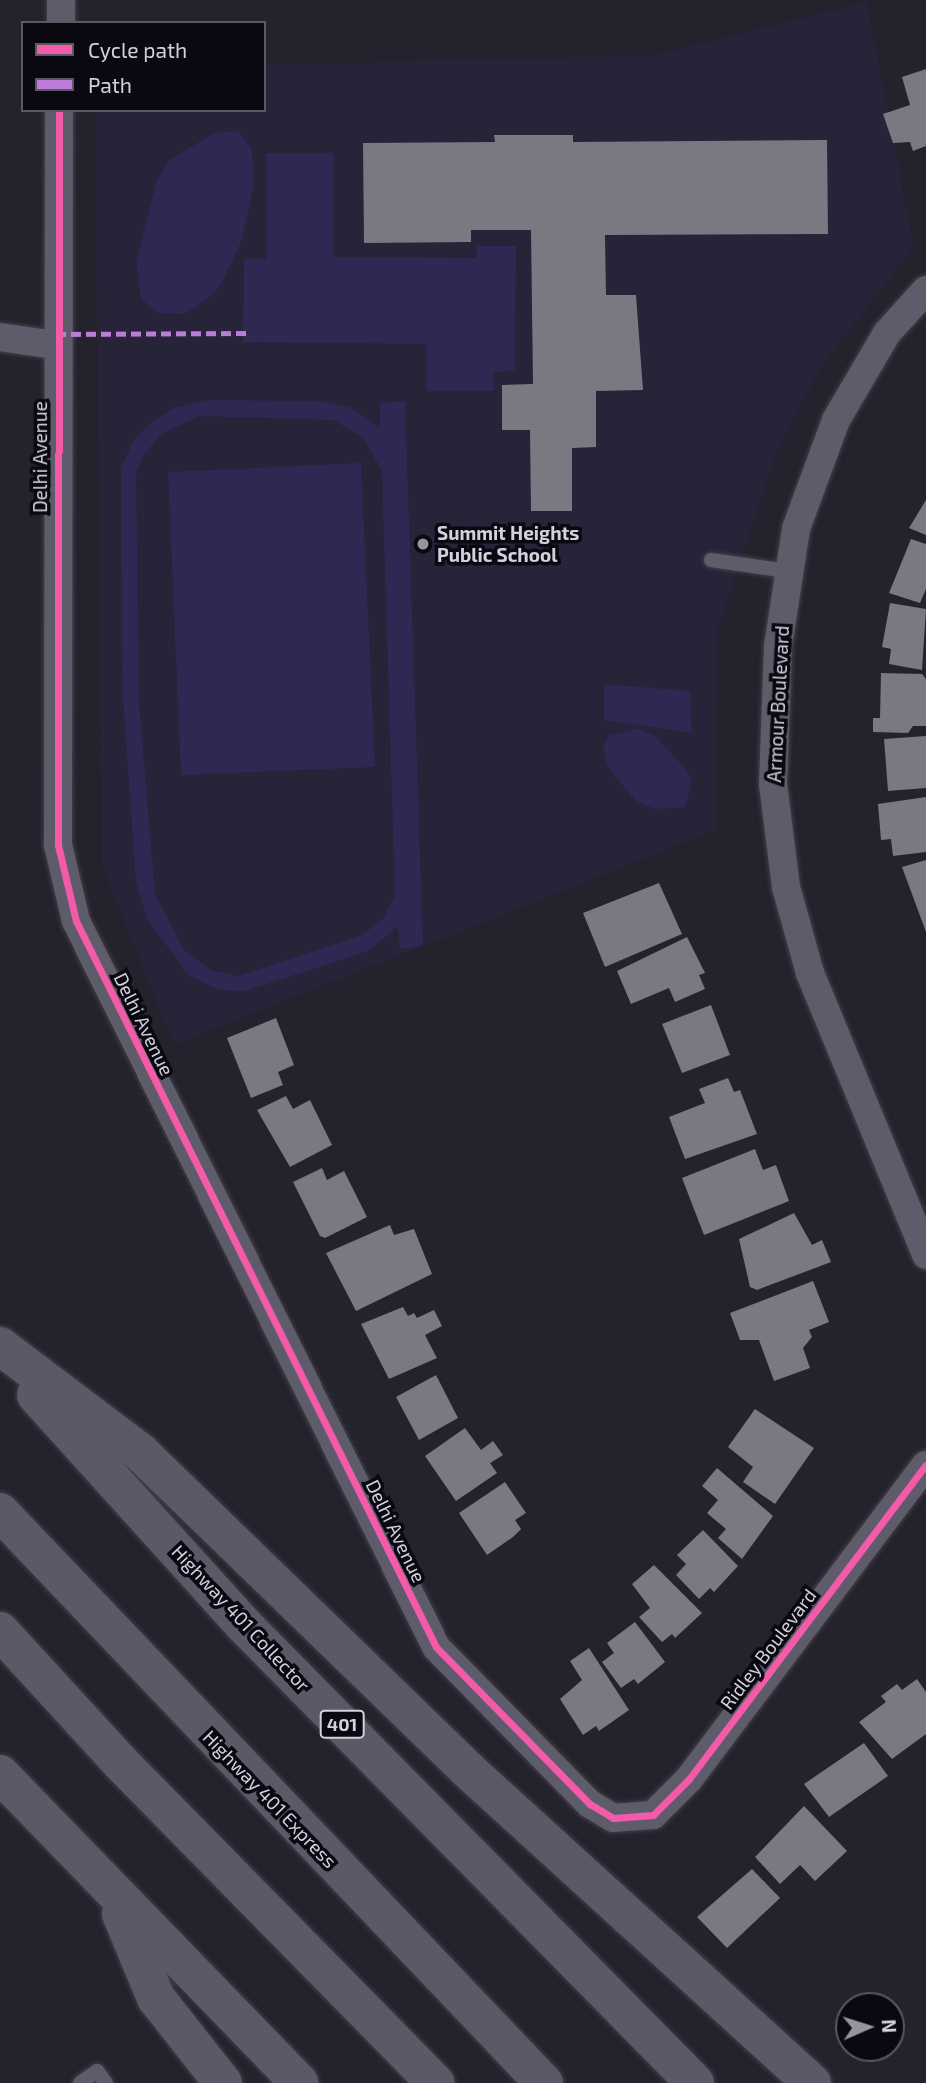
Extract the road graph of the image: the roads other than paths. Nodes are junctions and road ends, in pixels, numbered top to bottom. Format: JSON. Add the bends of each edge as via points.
{"nodes":[{"id":1,"x":61,"y":0,"type":"edge"},
{"id":2,"x":61,"y":21,"type":"edge"},
{"id":3,"x":60,"y":112,"type":"edge"},
{"id":4,"x":926,"y":290,"type":"edge"},
{"id":5,"x":0,"y":337,"type":"edge"},
{"id":6,"x":55,"y":345,"type":"junction"},
{"id":7,"x":711,"y":561,"type":"dead end"},
{"id":8,"x":787,"y":571,"type":"junction"},
{"id":9,"x":926,"y":1255,"type":"edge"},
{"id":10,"x":0,"y":1346,"type":"edge"},
{"id":11,"x":0,"y":1355,"type":"edge"},
{"id":12,"x":926,"y":1465,"type":"edge"},
{"id":13,"x":0,"y":1512,"type":"edge"},
{"id":14,"x":0,"y":1631,"type":"edge"},
{"id":15,"x":0,"y":1774,"type":"edge"},
{"id":16,"x":613,"y":1818,"type":"joint"},
{"id":17,"x":113,"y":1896,"type":"junction"},
{"id":18,"x":80,"y":2083,"type":"edge"},
{"id":19,"x":106,"y":2083,"type":"edge"},
{"id":20,"x":223,"y":2083,"type":"edge"},
{"id":21,"x":299,"y":2083,"type":"edge"},
{"id":22,"x":435,"y":2083,"type":"edge"},
{"id":23,"x":544,"y":2083,"type":"edge"},
{"id":24,"x":695,"y":2083,"type":"edge"},
{"id":25,"x":813,"y":2083,"type":"edge"}],
"edges":[{"from":1,"to":2,"type":"street"},
{"from":3,"to":6,"type":"street","name":"Delhi Avenue"},
{"from":4,"to":8,"type":"street","name":"Armour Boulevard","via":[[887,333],[836,420],[796,529]]},
{"from":5,"to":6,"type":"street"},
{"from":6,"to":16,"type":"street","name":"Delhi Avenue","via":[[58,845],[76,921],[436,1647],[590,1804]]},
{"from":7,"to":8,"type":"lane"},
{"from":8,"to":9,"type":"street","name":"Armour Boulevard","via":[[778,647],[773,784],[786,887],[810,973]]},
{"from":10,"to":25,"type":"highway","via":[[140,1452],[468,1770]]},
{"from":11,"to":24,"type":"highway","name":"Highway 401 Collector","number":"401","via":[[243,1624]]},
{"from":12,"to":16,"type":"street","name":"Ridley Boulevard","via":[[689,1779],[653,1815]]},
{"from":13,"to":23,"type":"highway","name":"Highway 401 Express"},
{"from":14,"to":22,"type":"highway","via":[[120,1762]]},
{"from":15,"to":17,"type":"highway"},
{"from":17,"to":20,"type":"highway","via":[[156,1998]]},
{"from":17,"to":21,"type":"highway"},
{"from":18,"to":19,"type":"lane","via":[[97,2071]]}]}
